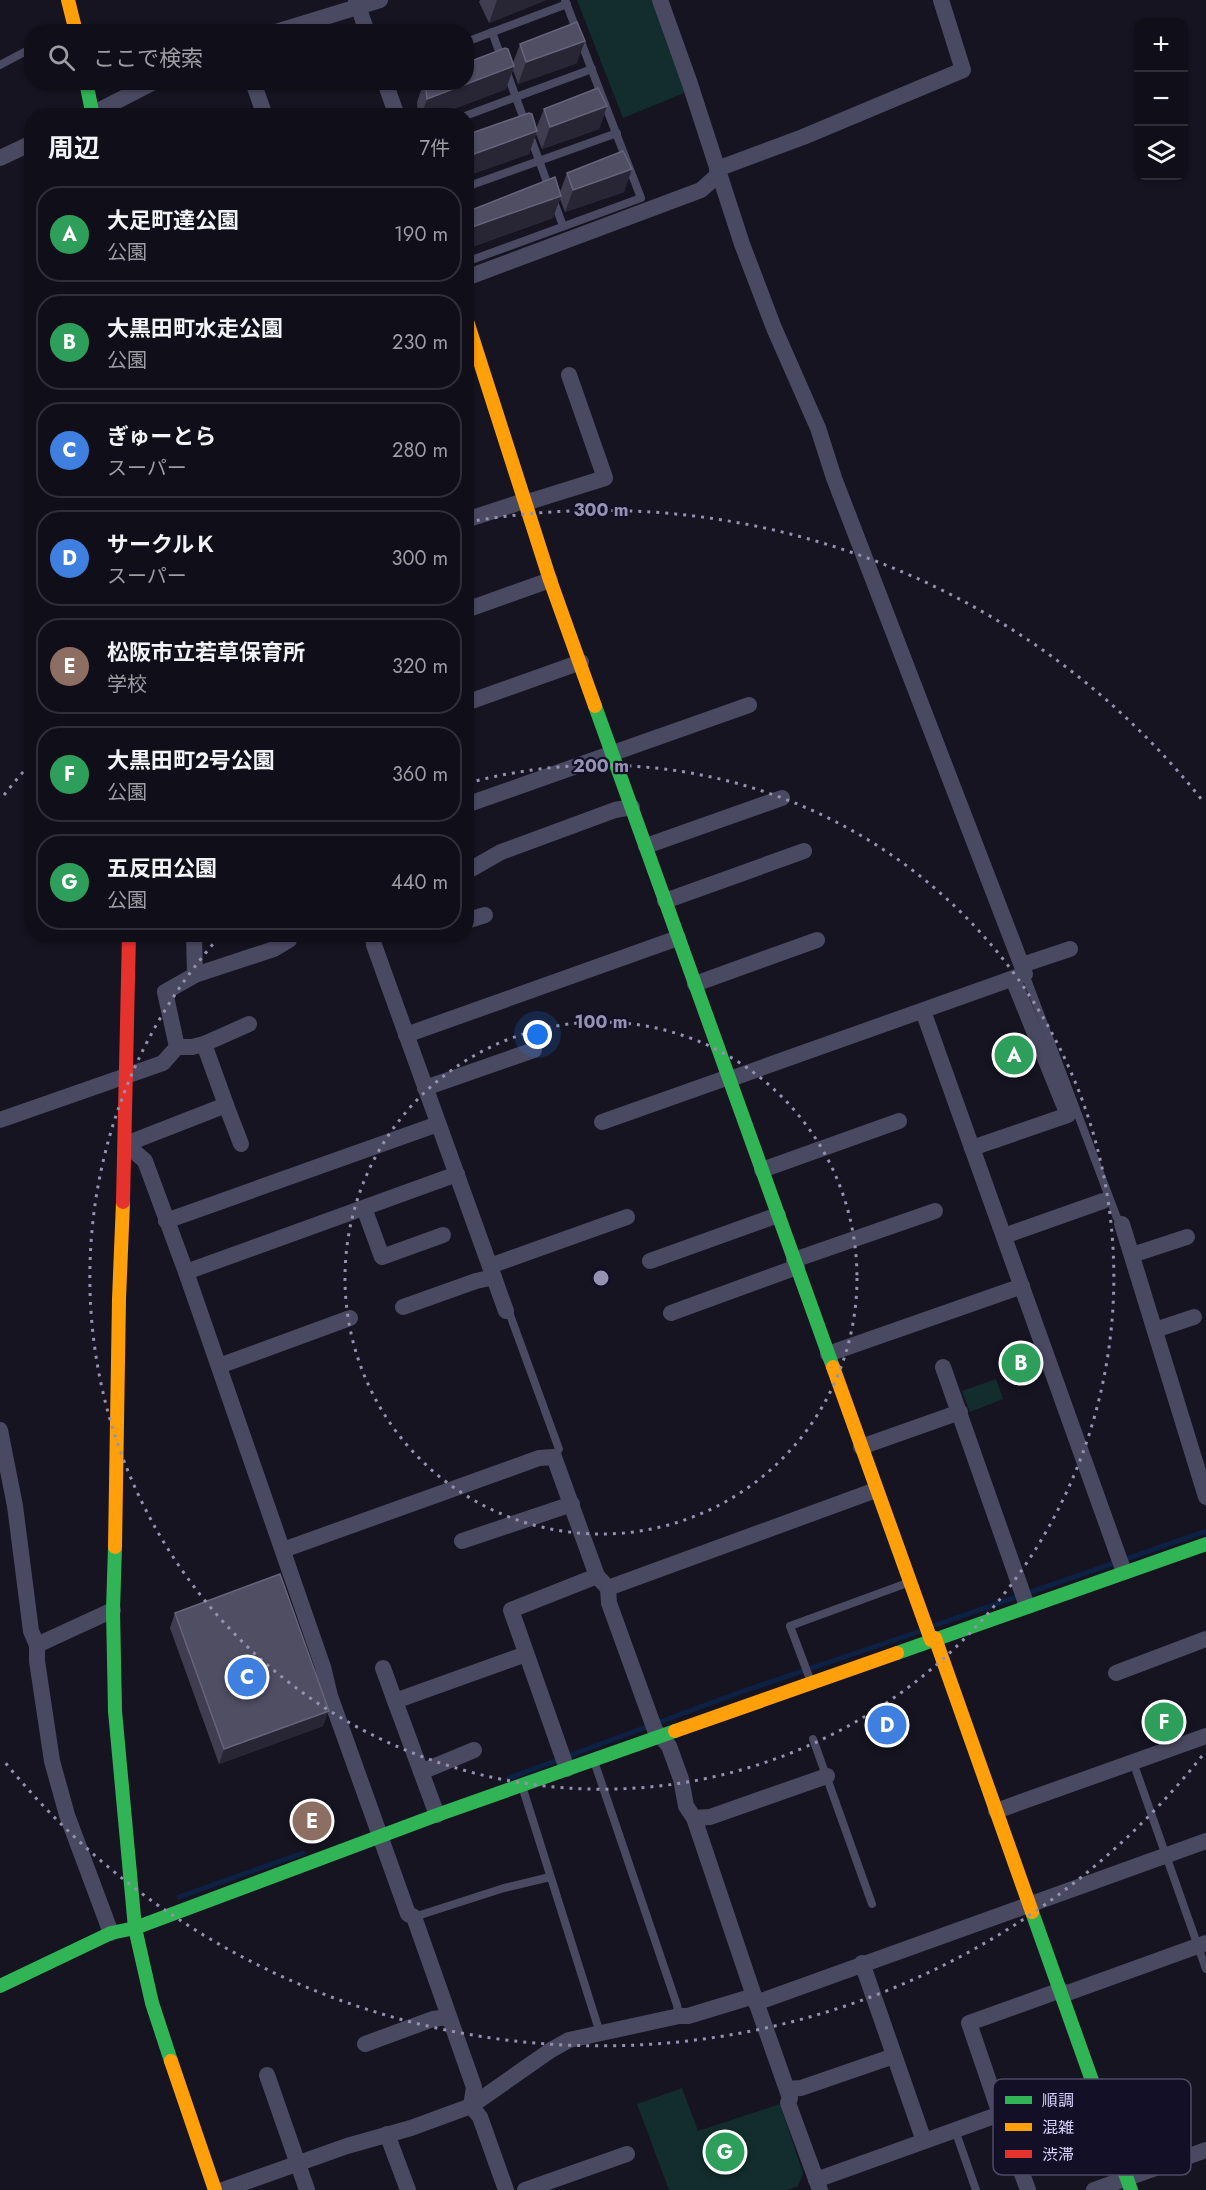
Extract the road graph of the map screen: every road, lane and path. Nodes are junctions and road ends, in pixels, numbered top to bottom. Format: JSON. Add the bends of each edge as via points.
{"nodes":[{"id":1,"x":68,"y":0,"type":"edge"},
{"id":2,"x":380,"y":0,"type":"edge"},
{"id":3,"x":660,"y":0,"type":"edge"},
{"id":4,"x":941,"y":0,"type":"edge"},
{"id":5,"x":566,"y":2,"type":"edge"},
{"id":6,"x":357,"y":4,"type":"edge"},
{"id":7,"x":70,"y":24,"type":"edge"},
{"id":8,"x":299,"y":24,"type":"edge"},
{"id":9,"x":364,"y":24,"type":"edge"},
{"id":10,"x":492,"y":32,"type":"junction"},
{"id":11,"x":474,"y":39,"type":"edge"},
{"id":12,"x":24,"y":52,"type":"edge"},
{"id":13,"x":0,"y":65,"type":"edge"},
{"id":14,"x":592,"y":69,"type":"junction"},
{"id":15,"x":87,"y":90,"type":"edge"},
{"id":16,"x":139,"y":90,"type":"edge"},
{"id":17,"x":256,"y":90,"type":"edge"},
{"id":18,"x":388,"y":90,"type":"edge"},
{"id":19,"x":517,"y":97,"type":"junction"},
{"id":20,"x":90,"y":108,"type":"edge"},
{"id":21,"x":104,"y":108,"type":"edge"},
{"id":22,"x":262,"y":108,"type":"edge"},
{"id":23,"x":394,"y":108,"type":"edge"},
{"id":24,"x":474,"y":113,"type":"edge"},
{"id":25,"x":617,"y":133,"type":"junction"},
{"id":26,"x":24,"y":147,"type":"edge"},
{"id":27,"x":0,"y":158,"type":"edge"},
{"id":28,"x":540,"y":161,"type":"junction"},
{"id":29,"x":718,"y":172,"type":"junction"},
{"id":30,"x":474,"y":184,"type":"edge"},
{"id":31,"x":563,"y":226,"type":"junction"},
{"id":32,"x":474,"y":259,"type":"edge"},
{"id":33,"x":474,"y":275,"type":"edge"},
{"id":34,"x":474,"y":367,"type":"edge"},
{"id":35,"x":570,"y":375,"type":"dead end"},
{"id":36,"x":524,"y":502,"type":"junction"},
{"id":37,"x":474,"y":518,"type":"edge"},
{"id":38,"x":550,"y":580,"type":"junction"},
{"id":39,"x":474,"y":607,"type":"edge"},
{"id":40,"x":581,"y":662,"type":"junction"},
{"id":41,"x":474,"y":700,"type":"edge"},
{"id":42,"x":749,"y":705,"type":"dead end"},
{"id":43,"x":613,"y":752,"type":"junction"},
{"id":44,"x":782,"y":798,"type":"dead end"},
{"id":45,"x":474,"y":802,"type":"edge"},
{"id":46,"x":632,"y":807,"type":"junction"},
{"id":47,"x":646,"y":846,"type":"junction"},
{"id":48,"x":804,"y":851,"type":"dead end"},
{"id":49,"x":474,"y":867,"type":"edge"},
{"id":50,"x":665,"y":901,"type":"junction"},
{"id":51,"x":485,"y":915,"type":"dead end"},
{"id":52,"x":474,"y":918,"type":"edge"},
{"id":53,"x":678,"y":938,"type":"junction"},
{"id":54,"x":817,"y":940,"type":"dead end"},
{"id":55,"x":129,"y":942,"type":"edge"},
{"id":56,"x":194,"y":942,"type":"edge"},
{"id":57,"x":286,"y":942,"type":"edge"},
{"id":58,"x":374,"y":942,"type":"edge"},
{"id":59,"x":1070,"y":949,"type":"dead end"},
{"id":60,"x":1020,"y":973,"type":"junction"},
{"id":61,"x":195,"y":975,"type":"junction"},
{"id":62,"x":695,"y":984,"type":"junction"},
{"id":63,"x":923,"y":1011,"type":"junction"},
{"id":64,"x":249,"y":1024,"type":"dead end"},
{"id":65,"x":406,"y":1035,"type":"junction"},
{"id":66,"x":204,"y":1044,"type":"junction"},
{"id":67,"x":177,"y":1047,"type":"junction"},
{"id":68,"x":534,"y":1050,"type":"dead end"},
{"id":69,"x":127,"y":1076,"type":"junction"},
{"id":70,"x":729,"y":1078,"type":"junction"},
{"id":71,"x":425,"y":1088,"type":"junction"},
{"id":72,"x":226,"y":1106,"type":"junction"},
{"id":73,"x":0,"y":1120,"type":"edge"},
{"id":74,"x":899,"y":1121,"type":"dead end"},
{"id":75,"x":602,"y":1122,"type":"dead end"},
{"id":76,"x":438,"y":1124,"type":"junction"},
{"id":77,"x":126,"y":1144,"type":"junction"},
{"id":78,"x":241,"y":1144,"type":"dead end"},
{"id":79,"x":972,"y":1148,"type":"junction"},
{"id":80,"x":762,"y":1170,"type":"junction"},
{"id":81,"x":457,"y":1174,"type":"junction"},
{"id":82,"x":1103,"y":1201,"type":"dead end"},
{"id":83,"x":364,"y":1208,"type":"junction"},
{"id":84,"x":934,"y":1211,"type":"dead end"},
{"id":85,"x":778,"y":1215,"type":"junction"},
{"id":86,"x":627,"y":1217,"type":"dead end"},
{"id":87,"x":166,"y":1221,"type":"junction"},
{"id":88,"x":1122,"y":1224,"type":"joint"},
{"id":89,"x":443,"y":1235,"type":"dead end"},
{"id":90,"x":1005,"y":1236,"type":"junction"},
{"id":91,"x":1187,"y":1237,"type":"dead end"},
{"id":92,"x":1132,"y":1255,"type":"junction"},
{"id":93,"x":650,"y":1261,"type":"dead end"},
{"id":94,"x":796,"y":1264,"type":"junction"},
{"id":95,"x":492,"y":1271,"type":"junction"},
{"id":96,"x":186,"y":1272,"type":"junction"},
{"id":97,"x":1022,"y":1286,"type":"junction"},
{"id":98,"x":403,"y":1307,"type":"dead end"},
{"id":99,"x":506,"y":1311,"type":"joint"},
{"id":100,"x":671,"y":1313,"type":"dead end"},
{"id":101,"x":1194,"y":1317,"type":"dead end"},
{"id":102,"x":350,"y":1318,"type":"dead end"},
{"id":103,"x":1155,"y":1330,"type":"junction"},
{"id":104,"x":828,"y":1354,"type":"junction"},
{"id":105,"x":219,"y":1366,"type":"junction"},
{"id":106,"x":943,"y":1367,"type":"dead end"},
{"id":107,"x":960,"y":1413,"type":"junction"},
{"id":108,"x":0,"y":1430,"type":"edge"},
{"id":109,"x":861,"y":1447,"type":"junction"},
{"id":110,"x":554,"y":1457,"type":"junction"},
{"id":111,"x":876,"y":1490,"type":"junction"},
{"id":112,"x":1206,"y":1497,"type":"edge"},
{"id":113,"x":572,"y":1504,"type":"junction"},
{"id":114,"x":462,"y":1541,"type":"dead end"},
{"id":115,"x":1206,"y":1544,"type":"edge"},
{"id":116,"x":283,"y":1550,"type":"junction"},
{"id":117,"x":1121,"y":1564,"type":"junction"},
{"id":118,"x":603,"y":1582,"type":"junction"},
{"id":119,"x":910,"y":1582,"type":"junction"},
{"id":120,"x":1025,"y":1598,"type":"junction"},
{"id":121,"x":113,"y":1610,"type":"junction"},
{"id":122,"x":929,"y":1633,"type":"junction"},
{"id":123,"x":1206,"y":1639,"type":"edge"},
{"id":124,"x":37,"y":1645,"type":"junction"},
{"id":125,"x":526,"y":1654,"type":"junction"},
{"id":126,"x":383,"y":1668,"type":"dead end"},
{"id":127,"x":1116,"y":1673,"type":"dead end"},
{"id":128,"x":810,"y":1679,"type":"junction"},
{"id":129,"x":395,"y":1701,"type":"junction"},
{"id":130,"x":655,"y":1729,"type":"junction"},
{"id":131,"x":1206,"y":1736,"type":"edge"},
{"id":132,"x":813,"y":1739,"type":"dead end"},
{"id":133,"x":474,"y":1750,"type":"dead end"},
{"id":134,"x":593,"y":1759,"type":"junction"},
{"id":135,"x":564,"y":1761,"type":"junction"},
{"id":136,"x":1133,"y":1762,"type":"junction"},
{"id":137,"x":421,"y":1772,"type":"junction"},
{"id":138,"x":827,"y":1776,"type":"junction"},
{"id":139,"x":522,"y":1786,"type":"junction"},
{"id":140,"x":434,"y":1809,"type":"junction"},
{"id":141,"x":996,"y":1811,"type":"junction"},
{"id":142,"x":694,"y":1818,"type":"junction"},
{"id":143,"x":377,"y":1831,"type":"junction"},
{"id":144,"x":1206,"y":1841,"type":"edge"},
{"id":145,"x":1166,"y":1855,"type":"junction"},
{"id":146,"x":550,"y":1877,"type":"junction"},
{"id":147,"x":872,"y":1904,"type":"dead end"},
{"id":148,"x":1030,"y":1904,"type":"junction"},
{"id":149,"x":414,"y":1917,"type":"junction"},
{"id":150,"x":135,"y":1928,"type":"junction"},
{"id":151,"x":111,"y":1933,"type":"junction"},
{"id":152,"x":1202,"y":1944,"type":"edge"},
{"id":153,"x":862,"y":1963,"type":"junction"},
{"id":154,"x":1206,"y":1969,"type":"edge"},
{"id":155,"x":0,"y":1986,"type":"edge"},
{"id":156,"x":1061,"y":1992,"type":"junction"},
{"id":157,"x":755,"y":1999,"type":"junction"},
{"id":158,"x":679,"y":2016,"type":"junction"},
{"id":159,"x":449,"y":2017,"type":"junction"},
{"id":160,"x":600,"y":2033,"type":"junction"},
{"id":161,"x":365,"y":2044,"type":"dead end"},
{"id":162,"x":894,"y":2056,"type":"junction"},
{"id":163,"x":267,"y":2075,"type":"dead end"},
{"id":164,"x":1092,"y":2079,"type":"edge"},
{"id":165,"x":787,"y":2089,"type":"junction"},
{"id":166,"x":993,"y":2094,"type":"edge"},
{"id":167,"x":471,"y":2106,"type":"junction"},
{"id":168,"x":993,"y":2116,"type":"edge"},
{"id":169,"x":955,"y":2130,"type":"junction"},
{"id":170,"x":387,"y":2134,"type":"junction"},
{"id":171,"x":924,"y":2141,"type":"junction"},
{"id":172,"x":1206,"y":2150,"type":"edge"},
{"id":173,"x":627,"y":2154,"type":"dead end"},
{"id":174,"x":1191,"y":2157,"type":"edge"},
{"id":175,"x":297,"y":2164,"type":"junction"},
{"id":176,"x":1022,"y":2175,"type":"edge"},
{"id":177,"x":1149,"y":2175,"type":"edge"},
{"id":178,"x":1129,"y":2184,"type":"edge"},
{"id":179,"x":816,"y":2187,"type":"edge"},
{"id":180,"x":214,"y":2190,"type":"edge"},
{"id":181,"x":224,"y":2190,"type":"edge"},
{"id":182,"x":307,"y":2190,"type":"edge"},
{"id":183,"x":408,"y":2190,"type":"edge"},
{"id":184,"x":506,"y":2190,"type":"edge"},
{"id":185,"x":525,"y":2190,"type":"edge"},
{"id":186,"x":976,"y":2190,"type":"edge"},
{"id":187,"x":1028,"y":2190,"type":"edge"},
{"id":188,"x":1094,"y":2190,"type":"edge"}],
"edges":[{"from":1,"to":7,"type":"street"},
{"from":2,"to":6,"type":"street"},
{"from":3,"to":29,"type":"street"},
{"from":4,"to":29,"type":"street","via":[[963,70]]},
{"from":5,"to":10,"type":"lane"},
{"from":5,"to":14,"type":"lane"},
{"from":6,"to":8,"type":"street"},
{"from":6,"to":9,"type":"street"},
{"from":10,"to":11,"type":"lane"},
{"from":10,"to":19,"type":"lane"},
{"from":12,"to":13,"type":"lane"},
{"from":14,"to":19,"type":"lane"},
{"from":14,"to":25,"type":"lane"},
{"from":15,"to":20,"type":"street"},
{"from":16,"to":21,"type":"street"},
{"from":17,"to":22,"type":"street"},
{"from":18,"to":23,"type":"street"},
{"from":19,"to":24,"type":"lane"},
{"from":19,"to":28,"type":"lane"},
{"from":25,"to":28,"type":"lane"},
{"from":25,"to":31,"type":"lane","via":[[641,198]]},
{"from":26,"to":27,"type":"street"},
{"from":28,"to":30,"type":"lane"},
{"from":28,"to":31,"type":"lane"},
{"from":29,"to":33,"type":"street","via":[[701,190]]},
{"from":29,"to":60,"type":"street","via":[[774,328],[818,428]]},
{"from":31,"to":32,"type":"lane"},
{"from":34,"to":36,"type":"street"},
{"from":35,"to":36,"type":"street","via":[[605,478]]},
{"from":36,"to":37,"type":"street"},
{"from":36,"to":38,"type":"street"},
{"from":38,"to":39,"type":"street"},
{"from":38,"to":40,"type":"street"},
{"from":40,"to":41,"type":"street"},
{"from":40,"to":43,"type":"street"},
{"from":42,"to":43,"type":"street"},
{"from":43,"to":45,"type":"street"},
{"from":43,"to":46,"type":"street"},
{"from":44,"to":47,"type":"street"},
{"from":46,"to":47,"type":"street"},
{"from":46,"to":49,"type":"street","via":[[501,852]]},
{"from":47,"to":50,"type":"street"},
{"from":48,"to":50,"type":"street"},
{"from":50,"to":53,"type":"street"},
{"from":51,"to":52,"type":"street"},
{"from":53,"to":62,"type":"street"},
{"from":53,"to":65,"type":"street"},
{"from":54,"to":62,"type":"street"},
{"from":55,"to":69,"type":"street"},
{"from":56,"to":61,"type":"street"},
{"from":57,"to":61,"type":"street"},
{"from":58,"to":65,"type":"street"},
{"from":59,"to":60,"type":"street"},
{"from":60,"to":63,"type":"street"},
{"from":60,"to":79,"type":"street","via":[[1068,1115]]},
{"from":60,"to":88,"type":"lane"},
{"from":61,"to":67,"type":"street","via":[[165,992]]},
{"from":62,"to":70,"type":"street"},
{"from":63,"to":70,"type":"street"},
{"from":63,"to":79,"type":"street"},
{"from":64,"to":66,"type":"street"},
{"from":65,"to":71,"type":"street"},
{"from":66,"to":67,"type":"street"},
{"from":66,"to":72,"type":"street"},
{"from":67,"to":69,"type":"street","via":[[163,1064]]},
{"from":68,"to":71,"type":"street"},
{"from":69,"to":73,"type":"street"},
{"from":69,"to":77,"type":"street"},
{"from":70,"to":75,"type":"street"},
{"from":70,"to":80,"type":"street"},
{"from":71,"to":76,"type":"street"},
{"from":72,"to":77,"type":"street"},
{"from":72,"to":78,"type":"street"},
{"from":74,"to":80,"type":"street"},
{"from":76,"to":81,"type":"street"},
{"from":76,"to":87,"type":"street"},
{"from":77,"to":87,"type":"street","via":[[145,1161]]},
{"from":77,"to":121,"type":"street"},
{"from":79,"to":90,"type":"street"},
{"from":80,"to":85,"type":"street"},
{"from":81,"to":83,"type":"street"},
{"from":81,"to":95,"type":"street"},
{"from":82,"to":90,"type":"street"},
{"from":83,"to":89,"type":"street","via":[[382,1257]]},
{"from":83,"to":96,"type":"street"},
{"from":84,"to":94,"type":"street"},
{"from":85,"to":93,"type":"street"},
{"from":85,"to":94,"type":"street"},
{"from":86,"to":95,"type":"street"},
{"from":87,"to":96,"type":"street"},
{"from":88,"to":92,"type":"street"},
{"from":90,"to":97,"type":"street"},
{"from":91,"to":92,"type":"street"},
{"from":92,"to":103,"type":"street"},
{"from":94,"to":100,"type":"street"},
{"from":94,"to":104,"type":"street"},
{"from":95,"to":98,"type":"street","via":[[476,1281]]},
{"from":95,"to":99,"type":"street"},
{"from":96,"to":105,"type":"street"},
{"from":97,"to":104,"type":"street"},
{"from":97,"to":117,"type":"street"},
{"from":99,"to":110,"type":"lane","via":[[559,1449]]},
{"from":101,"to":103,"type":"street"},
{"from":102,"to":105,"type":"street"},
{"from":103,"to":112,"type":"street"},
{"from":104,"to":109,"type":"street"},
{"from":105,"to":116,"type":"street"},
{"from":106,"to":107,"type":"street"},
{"from":107,"to":109,"type":"street"},
{"from":107,"to":120,"type":"street"},
{"from":108,"to":124,"type":"street","via":[[15,1506],[31,1631]]},
{"from":109,"to":111,"type":"street"},
{"from":110,"to":113,"type":"street"},
{"from":110,"to":116,"type":"street","via":[[540,1458]]},
{"from":111,"to":118,"type":"street"},
{"from":111,"to":119,"type":"street"},
{"from":113,"to":114,"type":"street"},
{"from":113,"to":118,"type":"street"},
{"from":115,"to":117,"type":"street"},
{"from":116,"to":143,"type":"street"},
{"from":117,"to":120,"type":"street"},
{"from":118,"to":125,"type":"street","via":[[511,1610]]},
{"from":118,"to":130,"type":"street"},
{"from":119,"to":122,"type":"street"},
{"from":119,"to":128,"type":"lane","via":[[789,1626]]},
{"from":120,"to":122,"type":"street"},
{"from":121,"to":124,"type":"street"},
{"from":121,"to":150,"type":"street","via":[[115,1711]]},
{"from":122,"to":128,"type":"street"},
{"from":122,"to":141,"type":"street"},
{"from":123,"to":127,"type":"street"},
{"from":124,"to":151,"type":"street","via":[[52,1761],[67,1815]]},
{"from":125,"to":129,"type":"street"},
{"from":125,"to":135,"type":"street"},
{"from":126,"to":129,"type":"street"},
{"from":128,"to":130,"type":"street"},
{"from":129,"to":137,"type":"street"},
{"from":130,"to":134,"type":"street"},
{"from":130,"to":142,"type":"street","via":[[669,1746],[686,1806]]},
{"from":131,"to":136,"type":"street"},
{"from":132,"to":138,"type":"lane"},
{"from":133,"to":137,"type":"street"},
{"from":134,"to":135,"type":"street"},
{"from":134,"to":158,"type":"lane"},
{"from":135,"to":139,"type":"street"},
{"from":136,"to":141,"type":"street"},
{"from":136,"to":145,"type":"lane"},
{"from":137,"to":140,"type":"street"},
{"from":138,"to":142,"type":"street","via":[[710,1817]]},
{"from":138,"to":147,"type":"lane"},
{"from":139,"to":140,"type":"street"},
{"from":139,"to":146,"type":"lane"},
{"from":140,"to":143,"type":"street"},
{"from":141,"to":148,"type":"street"},
{"from":142,"to":157,"type":"street"},
{"from":143,"to":149,"type":"street","via":[[408,1914]]},
{"from":143,"to":150,"type":"street"},
{"from":144,"to":145,"type":"street"},
{"from":145,"to":148,"type":"street"},
{"from":145,"to":152,"type":"lane"},
{"from":146,"to":149,"type":"lane"},
{"from":146,"to":160,"type":"lane"},
{"from":148,"to":153,"type":"street"},
{"from":148,"to":156,"type":"street"},
{"from":149,"to":159,"type":"street"},
{"from":150,"to":151,"type":"street"},
{"from":150,"to":180,"type":"street","via":[[152,2003]]},
{"from":151,"to":155,"type":"street"},
{"from":152,"to":154,"type":"lane"},
{"from":152,"to":156,"type":"street"},
{"from":153,"to":157,"type":"street"},
{"from":153,"to":162,"type":"street"},
{"from":156,"to":164,"type":"street"},
{"from":156,"to":166,"type":"street","via":[[969,2024]]},
{"from":157,"to":158,"type":"street"},
{"from":157,"to":165,"type":"street"},
{"from":158,"to":160,"type":"street"},
{"from":159,"to":161,"type":"street"},
{"from":159,"to":167,"type":"street","via":[[474,2086]]},
{"from":160,"to":167,"type":"street","via":[[569,2040],[551,2050]]},
{"from":162,"to":165,"type":"street","via":[[801,2088]]},
{"from":162,"to":171,"type":"street"},
{"from":163,"to":175,"type":"street"},
{"from":165,"to":179,"type":"street","via":[[788,2103]]},
{"from":167,"to":170,"type":"street"},
{"from":167,"to":184,"type":"street","via":[[480,2117]]},
{"from":168,"to":169,"type":"street"},
{"from":169,"to":171,"type":"street"},
{"from":169,"to":186,"type":"lane"},
{"from":170,"to":175,"type":"street"},
{"from":170,"to":183,"type":"street"},
{"from":171,"to":179,"type":"street"},
{"from":172,"to":174,"type":"street"},
{"from":173,"to":185,"type":"street"},
{"from":175,"to":181,"type":"street"},
{"from":175,"to":182,"type":"street"},
{"from":176,"to":187,"type":"street"},
{"from":177,"to":178,"type":"street"},
{"from":178,"to":188,"type":"street"}]}
